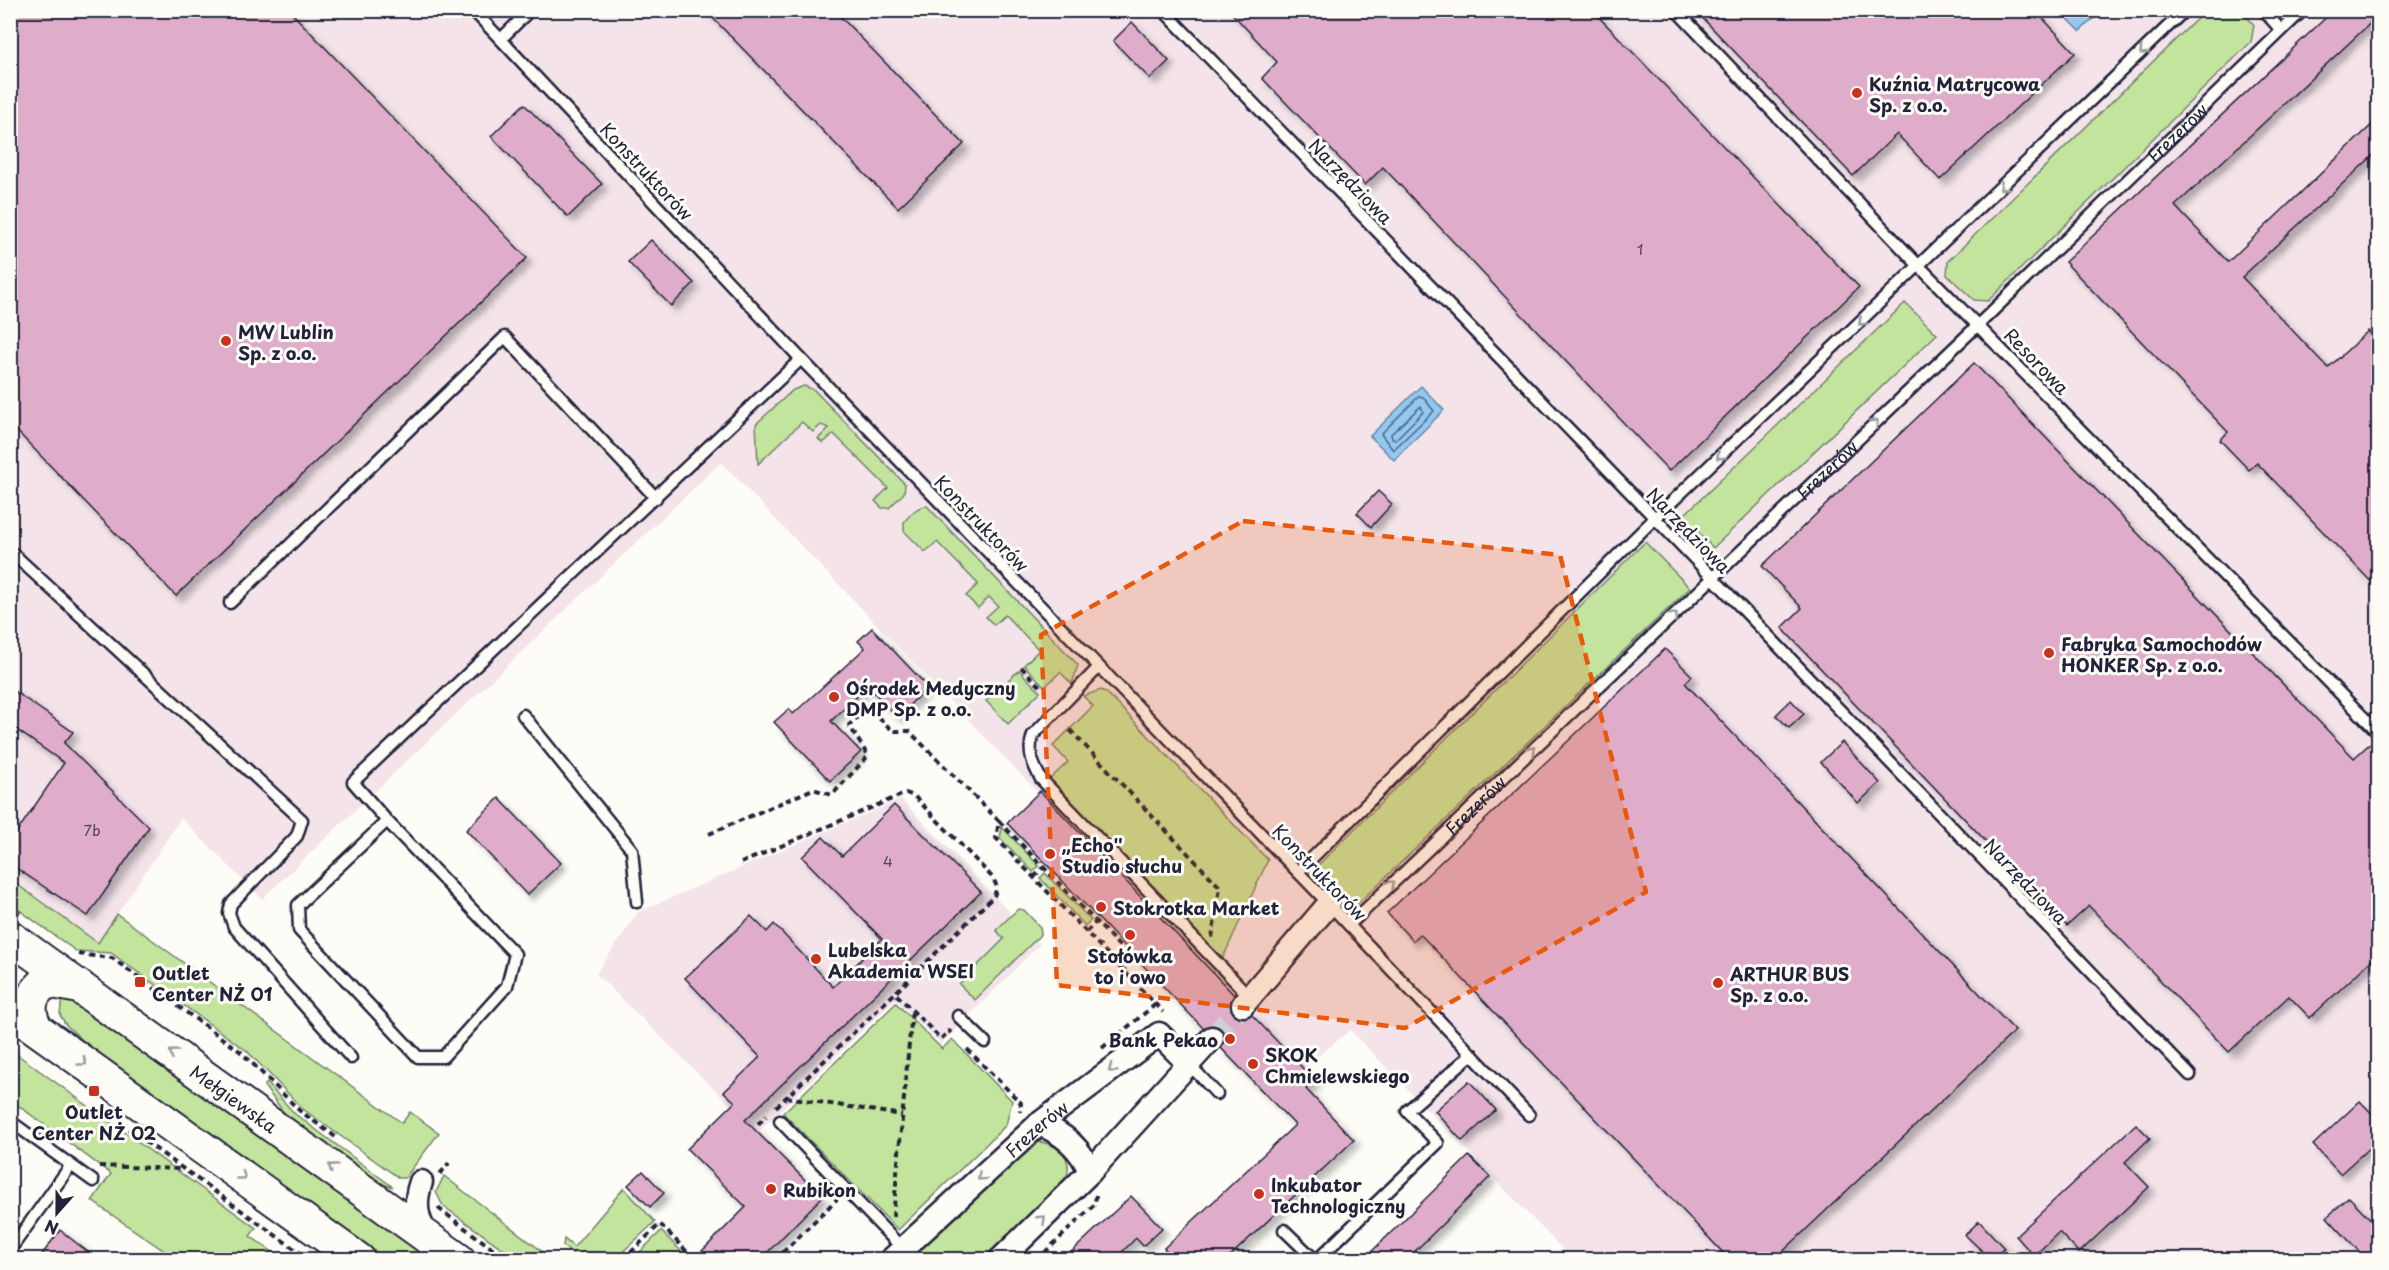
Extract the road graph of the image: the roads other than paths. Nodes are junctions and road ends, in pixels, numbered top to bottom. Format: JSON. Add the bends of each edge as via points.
{"nodes":[{"id":1,"x":473,"y":10,"type":"edge"},
{"id":2,"x":530,"y":10,"type":"edge"},
{"id":3,"x":1163,"y":10,"type":"edge"},
{"id":4,"x":1676,"y":10,"type":"edge"},
{"id":5,"x":2185,"y":10,"type":"edge"},
{"id":6,"x":2263,"y":10,"type":"edge"},
{"id":7,"x":2303,"y":10,"type":"edge"},
{"id":8,"x":2282,"y":30,"type":"junction"},
{"id":9,"x":501,"y":39,"type":"junction"},
{"id":10,"x":1920,"y":267,"type":"junction"},
{"id":11,"x":1978,"y":325,"type":"junction"},
{"id":12,"x":801,"y":359,"type":"junction"},
{"id":13,"x":657,"y":498,"type":"junction"},
{"id":14,"x":1654,"y":518,"type":"junction"},
{"id":15,"x":10,"y":551,"type":"edge"},
{"id":16,"x":1713,"y":578,"type":"junction"},
{"id":17,"x":230,"y":603,"type":"dead end"},
{"id":18,"x":1099,"y":667,"type":"junction"},
{"id":19,"x":523,"y":715,"type":"dead end"},
{"id":20,"x":2379,"y":732,"type":"edge"},
{"id":21,"x":387,"y":821,"type":"junction"},
{"id":22,"x":1298,"y":872,"type":"junction"},
{"id":23,"x":637,"y":902,"type":"dead end"},
{"id":24,"x":1329,"y":904,"type":"junction"},
{"id":25,"x":13,"y":915,"type":"edge"},
{"id":26,"x":1349,"y":925,"type":"junction"},
{"id":27,"x":80,"y":987,"type":"junction"},
{"id":28,"x":1247,"y":1001,"type":"joint"},
{"id":29,"x":958,"y":1016,"type":"dead end"},
{"id":30,"x":23,"y":1019,"type":"edge"},
{"id":31,"x":1212,"y":1038,"type":"tunnel mouth"},
{"id":32,"x":985,"y":1042,"type":"dead end"},
{"id":33,"x":1472,"y":1054,"type":"junction"},
{"id":34,"x":351,"y":1058,"type":"dead end"},
{"id":35,"x":1189,"y":1064,"type":"junction"},
{"id":36,"x":2190,"y":1075,"type":"dead end"},
{"id":37,"x":1217,"y":1094,"type":"dead end"},
{"id":38,"x":1529,"y":1115,"type":"dead end"},
{"id":39,"x":10,"y":1121,"type":"edge"},
{"id":40,"x":780,"y":1121,"type":"dead end"},
{"id":41,"x":1029,"y":1121,"type":"junction"},
{"id":42,"x":70,"y":1165,"type":"junction"},
{"id":43,"x":1094,"y":1179,"type":"junction"},
{"id":44,"x":93,"y":1181,"type":"dead end"},
{"id":45,"x":379,"y":1201,"type":"junction"},
{"id":46,"x":1284,"y":1230,"type":"dead end"},
{"id":47,"x":426,"y":1235,"type":"junction"},
{"id":48,"x":10,"y":1250,"type":"edge"},
{"id":49,"x":896,"y":1254,"type":"edge"},
{"id":50,"x":359,"y":1260,"type":"edge"},
{"id":51,"x":459,"y":1260,"type":"edge"},
{"id":52,"x":1000,"y":1260,"type":"edge"},
{"id":53,"x":1316,"y":1260,"type":"edge"}],
"edges":[{"from":1,"to":9,"type":"lane","name":"Konstruktorów"},
{"from":2,"to":9,"type":"lane"},
{"from":3,"to":14,"type":"lane","name":"Narzędziowa"},
{"from":4,"to":10,"type":"lane","name":"Resorowa"},
{"from":5,"to":10,"type":"lane","one_way":true},
{"from":6,"to":8,"type":"lane"},
{"from":7,"to":8,"type":"lane","name":"Frezerów"},
{"from":8,"to":11,"type":"lane","name":"Frezerów"},
{"from":9,"to":12,"type":"lane","name":"Konstruktorów"},
{"from":10,"to":11,"type":"lane","name":"Resorowa"},
{"from":10,"to":14,"type":"lane","one_way":true},
{"from":16,"to":11,"type":"lane","name":"Frezerów","one_way":true},
{"from":11,"to":20,"type":"lane","name":"Resorowa"},
{"from":12,"to":13,"type":"lane"},
{"from":12,"to":18,"type":"lane","name":"Konstruktorów"},
{"from":13,"to":17,"type":"lane","via":[[505,337]]},
{"from":13,"to":21,"type":"lane","via":[[353,782]]},
{"from":14,"to":16,"type":"lane","name":"Narzędziowa"},
{"from":14,"to":22,"type":"lane"},
{"from":15,"to":34,"type":"lane","via":[[302,819],[297,836],[231,904],[230,913],[234,927]]},
{"from":26,"to":16,"type":"lane","name":"Frezerów","one_way":true},
{"from":16,"to":36,"type":"lane","name":"Narzędziowa"},
{"from":18,"to":22,"type":"lane","name":"Konstruktorów"},
{"from":18,"to":28,"type":"lane","via":[[1033,735],[1030,750],[1034,766],[1041,779],[1210,954]]},
{"from":19,"to":23,"type":"lane","via":[[632,850]]},
{"from":21,"to":21,"type":"lane","via":[[515,954],[507,986],[443,1057],[418,1057],[299,930],[298,905]]},
{"from":22,"to":24,"type":"lane","name":"Konstruktorów"},
{"from":24,"to":26,"type":"lane","name":"Konstruktorów"},
{"from":24,"to":28,"type":"street"},
{"from":25,"to":27,"type":"main road","name":"Mełgiewska"},
{"from":26,"to":33,"type":"lane","name":"Konstruktorów"},
{"from":27,"to":30,"type":"main road","via":[[47,981],[30,1001],[30,1016]]},
{"from":45,"to":27,"type":"main road","name":"Mełgiewska","one_way":true},
{"from":29,"to":32,"type":"lane"},
{"from":30,"to":50,"type":"main road","one_way":true},
{"from":31,"to":35,"type":"street"},
{"from":33,"to":38,"type":"lane","name":"Konstruktorów"},
{"from":33,"to":53,"type":"lane","via":[[1407,1112],[1438,1143]]},
{"from":35,"to":37,"type":"lane"},
{"from":35,"to":41,"type":"street","name":"Frezerów","one_way":true,"via":[[1161,1023]]},
{"from":35,"to":43,"type":"street"},
{"from":39,"to":42,"type":"lane"},
{"from":40,"to":49,"type":"lane"},
{"from":41,"to":43,"type":"street","via":[[1057,1130],[1085,1158]]},
{"from":41,"to":49,"type":"street","name":"Frezerów","one_way":true},
{"from":42,"to":44,"type":"lane"},
{"from":42,"to":48,"type":"lane"},
{"from":52,"to":43,"type":"street","one_way":true},
{"from":45,"to":47,"type":"main road","name":"Mełgiewska"},
{"from":45,"to":47,"type":"street","via":[[425,1185],[416,1197],[416,1210]]},
{"from":46,"to":53,"type":"lane"},
{"from":47,"to":51,"type":"main road","name":"Mełgiewska"}]}
